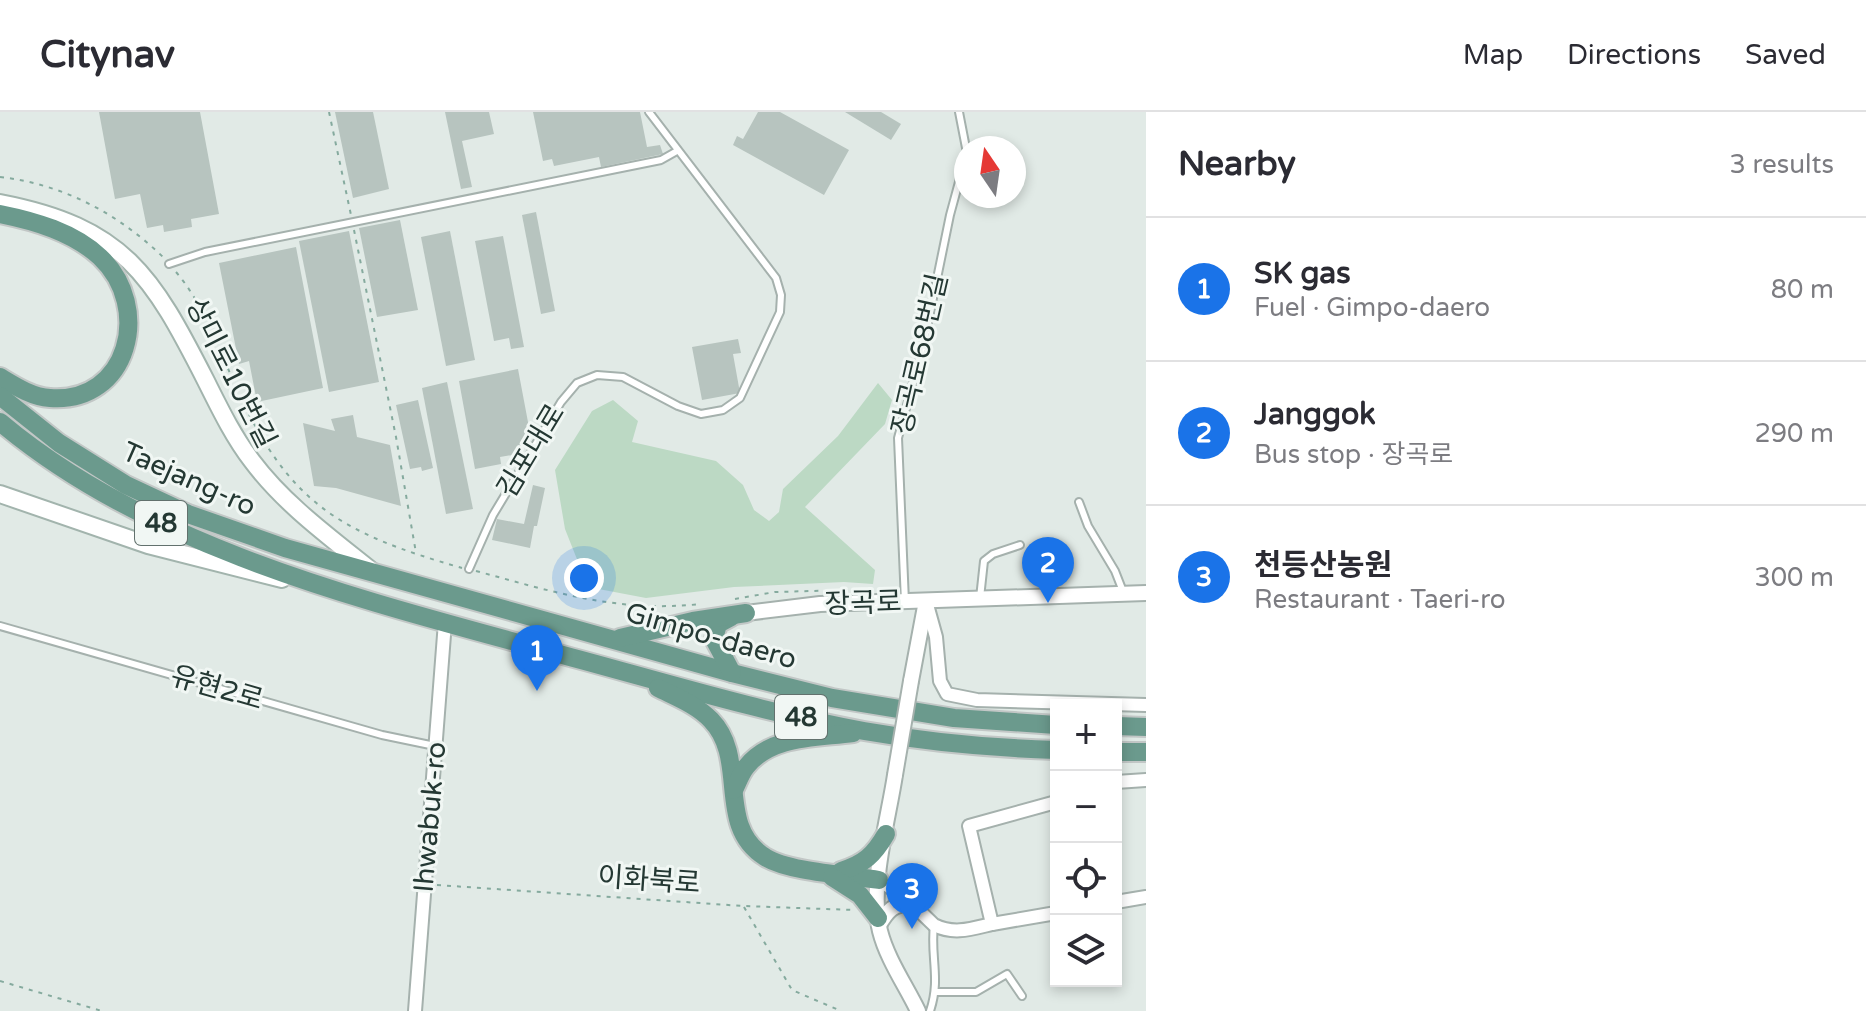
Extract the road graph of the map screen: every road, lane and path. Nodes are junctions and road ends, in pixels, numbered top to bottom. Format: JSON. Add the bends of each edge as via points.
{"nodes":[{"id":1,"x":329,"y":112,"type":"edge"},
{"id":2,"x":649,"y":112,"type":"edge"},
{"id":3,"x":959,"y":112,"type":"edge"},
{"id":4,"x":964,"y":136,"type":"edge"},
{"id":5,"x":677,"y":151,"type":"junction"},
{"id":6,"x":0,"y":177,"type":"edge"},
{"id":7,"x":954,"y":196,"type":"edge"},
{"id":8,"x":0,"y":203,"type":"edge"},
{"id":9,"x":0,"y":214,"type":"edge"},
{"id":10,"x":352,"y":222,"type":"junction"},
{"id":11,"x":169,"y":264,"type":"junction"},
{"id":12,"x":0,"y":377,"type":"edge"},
{"id":13,"x":0,"y":396,"type":"edge"},
{"id":14,"x":0,"y":422,"type":"edge"},
{"id":15,"x":0,"y":494,"type":"edge"},
{"id":16,"x":1079,"y":502,"type":"dead end"},
{"id":17,"x":1020,"y":545,"type":"dead end"},
{"id":18,"x":416,"y":554,"type":"junction"},
{"id":19,"x":469,"y":569,"type":"junction"},
{"id":20,"x":375,"y":573,"type":"junction"},
{"id":21,"x":848,"y":590,"type":"dead end"},
{"id":22,"x":339,"y":591,"type":"junction"},
{"id":23,"x":1146,"y":593,"type":"edge"},
{"id":24,"x":1124,"y":594,"type":"junction"},
{"id":25,"x":980,"y":598,"type":"junction"},
{"id":26,"x":730,"y":600,"type":"dead end"},
{"id":27,"x":926,"y":601,"type":"junction"},
{"id":28,"x":905,"y":602,"type":"junction"},
{"id":29,"x":705,"y":604,"type":"dead end"},
{"id":30,"x":746,"y":613,"type":"junction"},
{"id":31,"x":445,"y":622,"type":"junction"},
{"id":32,"x":0,"y":626,"type":"edge"},
{"id":33,"x":617,"y":639,"type":"junction"},
{"id":34,"x":628,"y":672,"type":"junction"},
{"id":35,"x":732,"y":673,"type":"junction"},
{"id":36,"x":1146,"y":705,"type":"edge"},
{"id":37,"x":1050,"y":725,"type":"edge"},
{"id":38,"x":1122,"y":726,"type":"edge"},
{"id":39,"x":1146,"y":727,"type":"edge"},
{"id":40,"x":864,"y":731,"type":"junction"},
{"id":41,"x":435,"y":746,"type":"junction"},
{"id":42,"x":1050,"y":750,"type":"edge"},
{"id":43,"x":1141,"y":752,"type":"edge"},
{"id":44,"x":1143,"y":780,"type":"edge"},
{"id":45,"x":1122,"y":782,"type":"edge"},
{"id":46,"x":734,"y":790,"type":"junction"},
{"id":47,"x":1050,"y":804,"type":"edge"},
{"id":48,"x":886,"y":834,"type":"junction"},
{"id":49,"x":829,"y":872,"type":"junction"},
{"id":50,"x":879,"y":880,"type":"junction"},
{"id":51,"x":424,"y":884,"type":"junction"},
{"id":52,"x":1146,"y":897,"type":"edge"},
{"id":53,"x":1122,"y":901,"type":"edge"},
{"id":54,"x":912,"y":903,"type":"junction"},
{"id":55,"x":743,"y":906,"type":"junction"},
{"id":56,"x":1050,"y":914,"type":"edge"},
{"id":57,"x":876,"y":917,"type":"junction"},
{"id":58,"x":992,"y":924,"type":"junction"},
{"id":59,"x":934,"y":925,"type":"junction"},
{"id":60,"x":0,"y":981,"type":"edge"},
{"id":61,"x":936,"y":992,"type":"junction"},
{"id":62,"x":1022,"y":996,"type":"dead end"},
{"id":63,"x":102,"y":1011,"type":"edge"},
{"id":64,"x":415,"y":1011,"type":"edge"},
{"id":65,"x":841,"y":1011,"type":"edge"},
{"id":66,"x":918,"y":1011,"type":"edge"},
{"id":67,"x":930,"y":1011,"type":"edge"}],
"edges":[{"from":1,"to":10,"type":"path"},
{"from":2,"to":5,"type":"lane"},
{"from":3,"to":4,"type":"lane"},
{"from":5,"to":10,"type":"lane","via":[[654,161]]},
{"from":5,"to":19,"type":"lane","name":"김포대로","via":[[776,278],[781,304],[772,334],[740,398],[723,410],[701,414],[623,377],[597,375],[577,383],[493,515]]},
{"from":6,"to":11,"type":"path","name":"상미로10번길","via":[[63,192],[100,208]]},
{"from":7,"to":28,"type":"lane","name":"장곡로68번길","via":[[898,438]]},
{"from":8,"to":20,"type":"main road","name":"Gimpo-daero","via":[[81,228],[134,264],[177,324],[252,461],[293,505]]},
{"from":9,"to":12,"type":"main road","via":[[77,240],[100,257],[125,297],[129,335],[111,373],[81,394],[47,398]]},
{"from":10,"to":11,"type":"lane"},
{"from":10,"to":18,"type":"path"},
{"from":11,"to":18,"type":"path","name":"상미로10번길","via":[[196,299],[256,429],[288,476],[337,520]]},
{"from":13,"to":20,"type":"main road","name":"Taejang-ro","number":"48","via":[[80,457],[175,509],[246,536]]},
{"from":14,"to":22,"type":"main road","name":"Taejang-ro","number":"48","via":[[95,488],[179,532]]},
{"from":15,"to":22,"type":"main road","name":"Gimpo-daero","via":[[148,545]]},
{"from":16,"to":24,"type":"lane"},
{"from":17,"to":25,"type":"lane","via":[[984,561]]},
{"from":18,"to":19,"type":"path","name":"상미로10번길"},
{"from":19,"to":29,"type":"path","name":"상미로10번길","via":[[613,605]]},
{"from":20,"to":33,"type":"main road","name":"Gimpo-daero","number":"48"},
{"from":21,"to":26,"type":"path","via":[[775,592]]},
{"from":22,"to":31,"type":"main road","name":"Gimpo-daero","number":"48"},
{"from":23,"to":24,"type":"street","name":"장곡로"},
{"from":24,"to":25,"type":"street","name":"장곡로"},
{"from":25,"to":27,"type":"street","name":"장곡로"},
{"from":27,"to":28,"type":"street","name":"장곡로"},
{"from":27,"to":36,"type":"street","via":[[947,694],[977,700]]},
{"from":27,"to":48,"type":"street","bridge":true},
{"from":28,"to":30,"type":"street","name":"장곡로"},
{"from":30,"to":33,"type":"main road"},
{"from":30,"to":35,"type":"main road","via":[[725,619],[714,631]]},
{"from":31,"to":34,"type":"main road","name":"Gimpo-daero","number":"48"},
{"from":31,"to":41,"type":"street","name":"Ihwabuk-ro"},
{"from":32,"to":41,"type":"lane","name":"유현2로"},
{"from":33,"to":35,"type":"main road","name":"Gimpo-daero","number":"48"},
{"from":34,"to":40,"type":"main road","name":"Gimpo-daero","number":"48"},
{"from":34,"to":46,"type":"main road","via":[[713,721],[726,744]]},
{"from":35,"to":37,"type":"main road","name":"Gimpo-daero","number":"48","via":[[885,708]]},
{"from":38,"to":39,"type":"main road"},
{"from":40,"to":42,"type":"main road","name":"Gimpo-daero","number":"48"},
{"from":40,"to":46,"type":"main road","via":[[767,748],[746,767]]},
{"from":41,"to":51,"type":"street","name":"Ihwabuk-ro"},
{"from":43,"to":44,"type":"street"},
{"from":44,"to":45,"type":"street"},
{"from":46,"to":49,"type":"main road","via":[[736,820],[762,856]]},
{"from":47,"to":58,"type":"street","via":[[969,826]]},
{"from":48,"to":49,"type":"main road","via":[[866,861]]},
{"from":48,"to":50,"type":"street"},
{"from":49,"to":50,"type":"main road"},
{"from":49,"to":57,"type":"main road","via":[[854,890]]},
{"from":50,"to":54,"type":"street"},
{"from":50,"to":57,"type":"street"},
{"from":51,"to":55,"type":"path","name":"이화북로"},
{"from":51,"to":64,"type":"street","name":"Ihwabuk-ro"},
{"from":52,"to":53,"type":"street"},
{"from":54,"to":57,"type":"street"},
{"from":54,"to":59,"type":"street"},
{"from":55,"to":57,"type":"path","name":"이화북로"},
{"from":55,"to":65,"type":"path","via":[[792,990]]},
{"from":56,"to":58,"type":"street"},
{"from":57,"to":66,"type":"street"},
{"from":58,"to":59,"type":"street","via":[[949,932]]},
{"from":59,"to":61,"type":"lane"},
{"from":60,"to":63,"type":"path"},
{"from":61,"to":62,"type":"lane","via":[[976,992],[1007,974]]},
{"from":61,"to":67,"type":"lane"}]}
